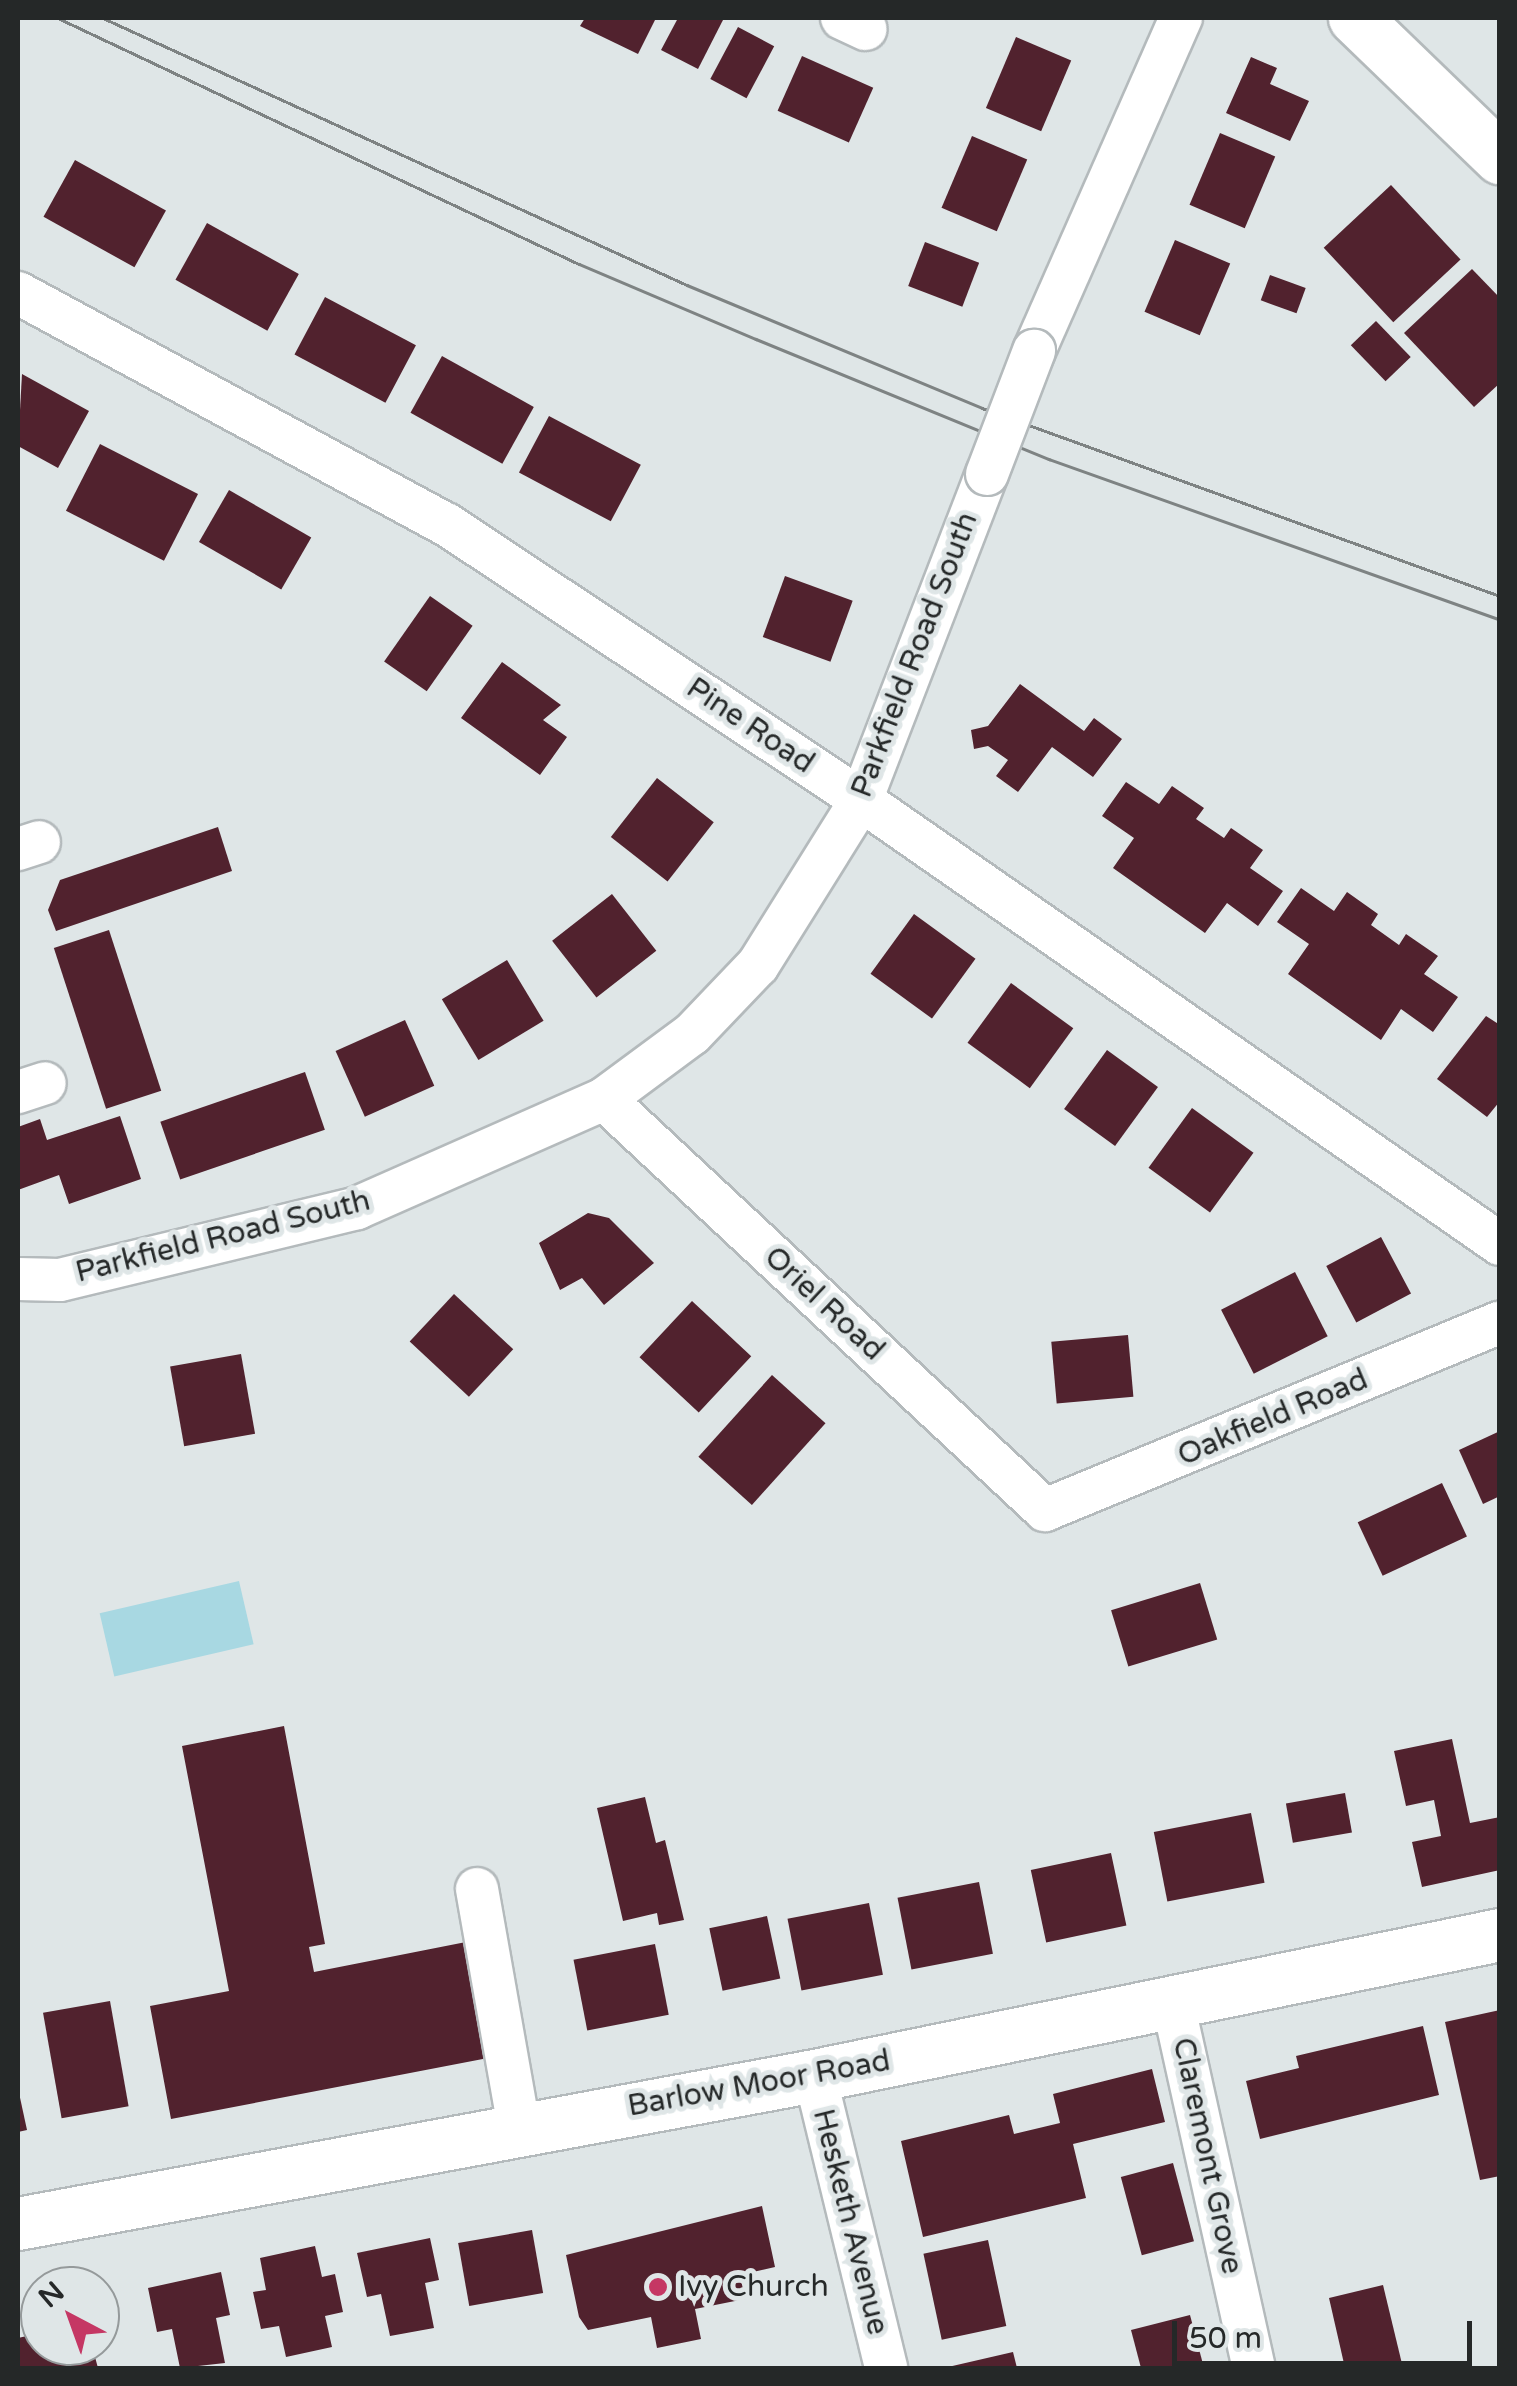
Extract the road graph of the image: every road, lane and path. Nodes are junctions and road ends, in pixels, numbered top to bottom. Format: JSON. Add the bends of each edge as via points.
{"nodes":[{"id":1,"x":1182,"y":18,"type":"edge"},
{"id":2,"x":1354,"y":18,"type":"edge"},
{"id":3,"x":1500,"y":158,"type":"edge"},
{"id":4,"x":18,"y":293,"type":"edge"},
{"id":5,"x":861,"y":800,"type":"junction"},
{"id":6,"x":604,"y":1099,"type":"junction"},
{"id":7,"x":1500,"y":1244,"type":"edge"},
{"id":8,"x":18,"y":1279,"type":"edge"},
{"id":9,"x":1500,"y":1322,"type":"edge"},
{"id":10,"x":1044,"y":1510,"type":"joint"},
{"id":11,"x":477,"y":1889,"type":"dead end"},
{"id":12,"x":1500,"y":1935,"type":"edge"},
{"id":13,"x":1173,"y":2003,"type":"junction"},
{"id":14,"x":815,"y":2076,"type":"junction"},
{"id":15,"x":519,"y":2128,"type":"junction"},
{"id":16,"x":18,"y":2224,"type":"edge"},
{"id":17,"x":886,"y":2368,"type":"edge"},
{"id":18,"x":1254,"y":2368,"type":"edge"}],
"edges":[{"from":1,"to":5,"type":"street","name":"Parkfield Road South","bridge":true,"via":[[1034,351]]},
{"from":2,"to":3,"type":"main road"},
{"from":4,"to":5,"type":"street","name":"Pine Road","via":[[446,524]]},
{"from":5,"to":6,"type":"street","name":"Parkfield Road South","via":[[758,965],[692,1034]]},
{"from":5,"to":7,"type":"street","name":"Pine Road"},
{"from":6,"to":8,"type":"street","name":"Parkfield Road South","via":[[357,1208],[60,1280]]},
{"from":6,"to":10,"type":"street","name":"Oriel Road"},
{"from":9,"to":10,"type":"street","name":"Oakfield Road"},
{"from":11,"to":15,"type":"street"},
{"from":12,"to":13,"type":"main road","name":"Barlow Moor Road"},
{"from":13,"to":14,"type":"main road","name":"Barlow Moor Road"},
{"from":13,"to":18,"type":"street","name":"Claremont Grove"},
{"from":14,"to":15,"type":"main road","name":"Barlow Moor Road"},
{"from":14,"to":17,"type":"street","name":"Hesketh Avenue"},
{"from":15,"to":16,"type":"main road","name":"Barlow Moor Road"}]}
